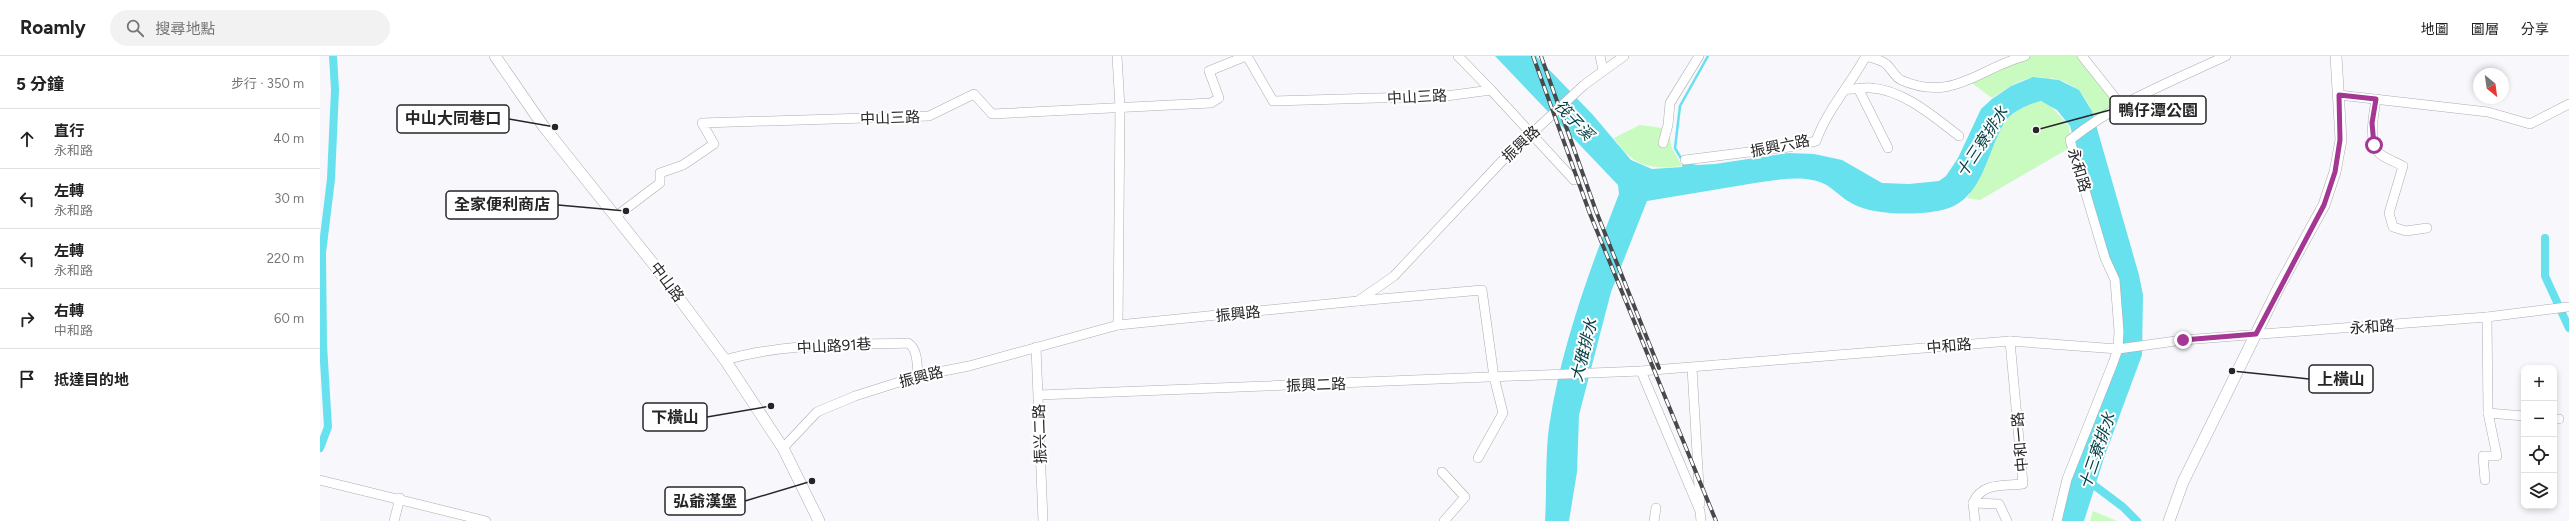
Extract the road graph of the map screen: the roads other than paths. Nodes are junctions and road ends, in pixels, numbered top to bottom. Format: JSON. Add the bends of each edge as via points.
{"nodes":[{"id":1,"x":495,"y":56,"type":"edge"},
{"id":2,"x":1117,"y":56,"type":"edge"},
{"id":3,"x":1246,"y":56,"type":"edge"},
{"id":4,"x":1458,"y":56,"type":"edge"},
{"id":5,"x":1600,"y":56,"type":"edge"},
{"id":6,"x":1624,"y":56,"type":"edge"},
{"id":7,"x":1699,"y":56,"type":"edge"},
{"id":8,"x":1866,"y":56,"type":"edge"},
{"id":9,"x":2025,"y":56,"type":"edge"},
{"id":10,"x":2082,"y":56,"type":"edge"},
{"id":11,"x":2226,"y":56,"type":"edge"},
{"id":12,"x":2336,"y":56,"type":"edge"},
{"id":13,"x":1603,"y":70,"type":"junction"},
{"id":14,"x":1491,"y":90,"type":"junction"},
{"id":15,"x":1846,"y":90,"type":"junction"},
{"id":16,"x":1859,"y":90,"type":"junction"},
{"id":17,"x":2339,"y":95,"type":"junction"},
{"id":18,"x":2376,"y":99,"type":"junction"},
{"id":19,"x":2569,"y":104,"type":"edge"},
{"id":20,"x":2121,"y":105,"type":"junction"},
{"id":21,"x":1120,"y":108,"type":"junction"},
{"id":22,"x":1533,"y":133,"type":"junction"},
{"id":23,"x":1959,"y":136,"type":"dead end"},
{"id":24,"x":1663,"y":143,"type":"dead end"},
{"id":25,"x":1888,"y":148,"type":"dead end"},
{"id":26,"x":1685,"y":160,"type":"dead end"},
{"id":27,"x":1574,"y":180,"type":"dead end"},
{"id":28,"x":615,"y":217,"type":"junction"},
{"id":29,"x":2427,"y":228,"type":"dead end"},
{"id":30,"x":1358,"y":302,"type":"junction"},
{"id":31,"x":2567,"y":307,"type":"dead end"},
{"id":32,"x":2487,"y":317,"type":"junction"},
{"id":33,"x":1118,"y":325,"type":"junction"},
{"id":34,"x":2256,"y":334,"type":"junction"},
{"id":35,"x":2010,"y":341,"type":"junction"},
{"id":36,"x":1036,"y":347,"type":"junction"},
{"id":37,"x":2119,"y":349,"type":"junction"},
{"id":38,"x":725,"y":360,"type":"junction"},
{"id":39,"x":1692,"y":368,"type":"junction"},
{"id":40,"x":1640,"y":372,"type":"junction"},
{"id":41,"x":1593,"y":374,"type":"joint"},
{"id":42,"x":918,"y":376,"type":"junction"},
{"id":43,"x":1494,"y":377,"type":"junction"},
{"id":44,"x":1039,"y":395,"type":"junction"},
{"id":45,"x":2488,"y":413,"type":"junction"},
{"id":46,"x":2521,"y":416,"type":"edge"},
{"id":47,"x":783,"y":448,"type":"junction"},
{"id":48,"x":1478,"y":458,"type":"dead end"},
{"id":49,"x":1442,"y":472,"type":"dead end"},
{"id":50,"x":320,"y":480,"type":"edge"},
{"id":51,"x":2485,"y":480,"type":"dead end"},
{"id":52,"x":400,"y":498,"type":"junction"},
{"id":53,"x":1973,"y":503,"type":"junction"},
{"id":54,"x":1656,"y":508,"type":"dead end"},
{"id":55,"x":1700,"y":511,"type":"junction"},
{"id":56,"x":394,"y":521,"type":"edge"},
{"id":57,"x":486,"y":521,"type":"edge"},
{"id":58,"x":819,"y":521,"type":"edge"},
{"id":59,"x":1043,"y":521,"type":"edge"},
{"id":60,"x":1444,"y":521,"type":"edge"},
{"id":61,"x":1654,"y":521,"type":"edge"},
{"id":62,"x":1701,"y":521,"type":"edge"},
{"id":63,"x":1975,"y":521,"type":"edge"},
{"id":64,"x":2007,"y":521,"type":"edge"},
{"id":65,"x":2057,"y":521,"type":"edge"},
{"id":66,"x":2169,"y":521,"type":"edge"}],
"edges":[{"from":1,"to":28,"type":"main road","name":"中山路","via":[[544,127]]},
{"from":2,"to":21,"type":"street"},
{"from":3,"to":14,"type":"street","name":"中山三路","via":[[1273,101],[1438,96]]},
{"from":3,"to":21,"type":"street","name":"中山三路","via":[[1209,71],[1219,98],[1211,103]]},
{"from":4,"to":14,"type":"street"},
{"from":5,"to":13,"type":"street"},
{"from":6,"to":13,"type":"street","name":"振興路"},
{"from":7,"to":24,"type":"street","via":[[1670,103]]},
{"from":8,"to":9,"type":"street","name":"振興六路","via":[[1885,63],[1900,79],[1941,89],[1974,79],[2003,62]]},
{"from":8,"to":15,"type":"street","name":"振興六路"},
{"from":10,"to":20,"type":"street"},
{"from":11,"to":20,"type":"street","name":"永和路"},
{"from":12,"to":17,"type":"main road"},
{"from":13,"to":22,"type":"street","name":"振興路"},
{"from":14,"to":22,"type":"street"},
{"from":15,"to":16,"type":"street"},
{"from":15,"to":26,"type":"street","name":"振興六路","via":[[1830,110],[1816,141],[1789,147]]},
{"from":16,"to":23,"type":"street","via":[[1871,88],[1898,96],[1929,113]]},
{"from":16,"to":25,"type":"street"},
{"from":17,"to":18,"type":"street"},
{"from":17,"to":34,"type":"main road","via":[[2340,140],[2331,185],[2324,205]]},
{"from":18,"to":19,"type":"street","via":[[2488,112],[2530,124]]},
{"from":18,"to":29,"type":"street","via":[[2372,123],[2374,145],[2378,153],[2403,166],[2389,213],[2393,227],[2406,231]]},
{"from":20,"to":37,"type":"street","name":"永和路","via":[[2070,140],[2105,258],[2115,280]]},
{"from":21,"to":28,"type":"street","name":"中山三路","via":[[992,114],[974,94],[929,116],[702,123],[714,144],[683,165],[660,173],[660,183]]},
{"from":21,"to":33,"type":"street"},
{"from":22,"to":27,"type":"street"},
{"from":22,"to":30,"type":"street","name":"振興路","via":[[1502,161],[1394,276]]},
{"from":28,"to":38,"type":"main road","name":"中山路"},
{"from":30,"to":33,"type":"street","name":"振興路"},
{"from":30,"to":43,"type":"street","via":[[1482,290]]},
{"from":31,"to":32,"type":"street","name":"永和路"},
{"from":32,"to":34,"type":"street","name":"永和路"},
{"from":32,"to":45,"type":"street"},
{"from":33,"to":36,"type":"street","name":"振興路"},
{"from":34,"to":37,"type":"street","name":"中和路"},
{"from":34,"to":66,"type":"main road","via":[[2183,482]]},
{"from":35,"to":37,"type":"street","name":"中和路"},
{"from":35,"to":39,"type":"street","name":"中和路"},
{"from":35,"to":53,"type":"street","name":"中和一路","via":[[2024,484],[1988,487],[1977,493]]},
{"from":36,"to":42,"type":"street","name":"振興路","via":[[969,366]]},
{"from":36,"to":44,"type":"street","name":"振兴二路"},
{"from":37,"to":65,"type":"street","via":[[2067,479]]},
{"from":38,"to":42,"type":"street","name":"中山路91巷","via":[[748,354],[802,347],[908,343],[916,356]]},
{"from":38,"to":47,"type":"main road","name":"中山路"},
{"from":39,"to":40,"type":"street","name":"中和路"},
{"from":39,"to":55,"type":"street"},
{"from":40,"to":41,"type":"street","name":"中和路"},
{"from":40,"to":55,"type":"street"},
{"from":41,"to":43,"type":"street","name":"振興二路"},
{"from":42,"to":47,"type":"street","name":"振興路","via":[[855,396],[817,412]]},
{"from":43,"to":44,"type":"street","name":"振興二路"},
{"from":43,"to":48,"type":"street","via":[[1503,413]]},
{"from":44,"to":59,"type":"street","name":"振兴二路"},
{"from":45,"to":46,"type":"street"},
{"from":45,"to":51,"type":"street","via":[[2497,456],[2483,456]]},
{"from":47,"to":58,"type":"main road","name":"中山路"},
{"from":49,"to":60,"type":"street","via":[[1465,497]]},
{"from":50,"to":52,"type":"street"},
{"from":52,"to":56,"type":"street"},
{"from":52,"to":57,"type":"street"},
{"from":53,"to":63,"type":"street"},
{"from":53,"to":64,"type":"street","via":[[1999,504]]},
{"from":54,"to":61,"type":"street"},
{"from":55,"to":62,"type":"street"}]}
